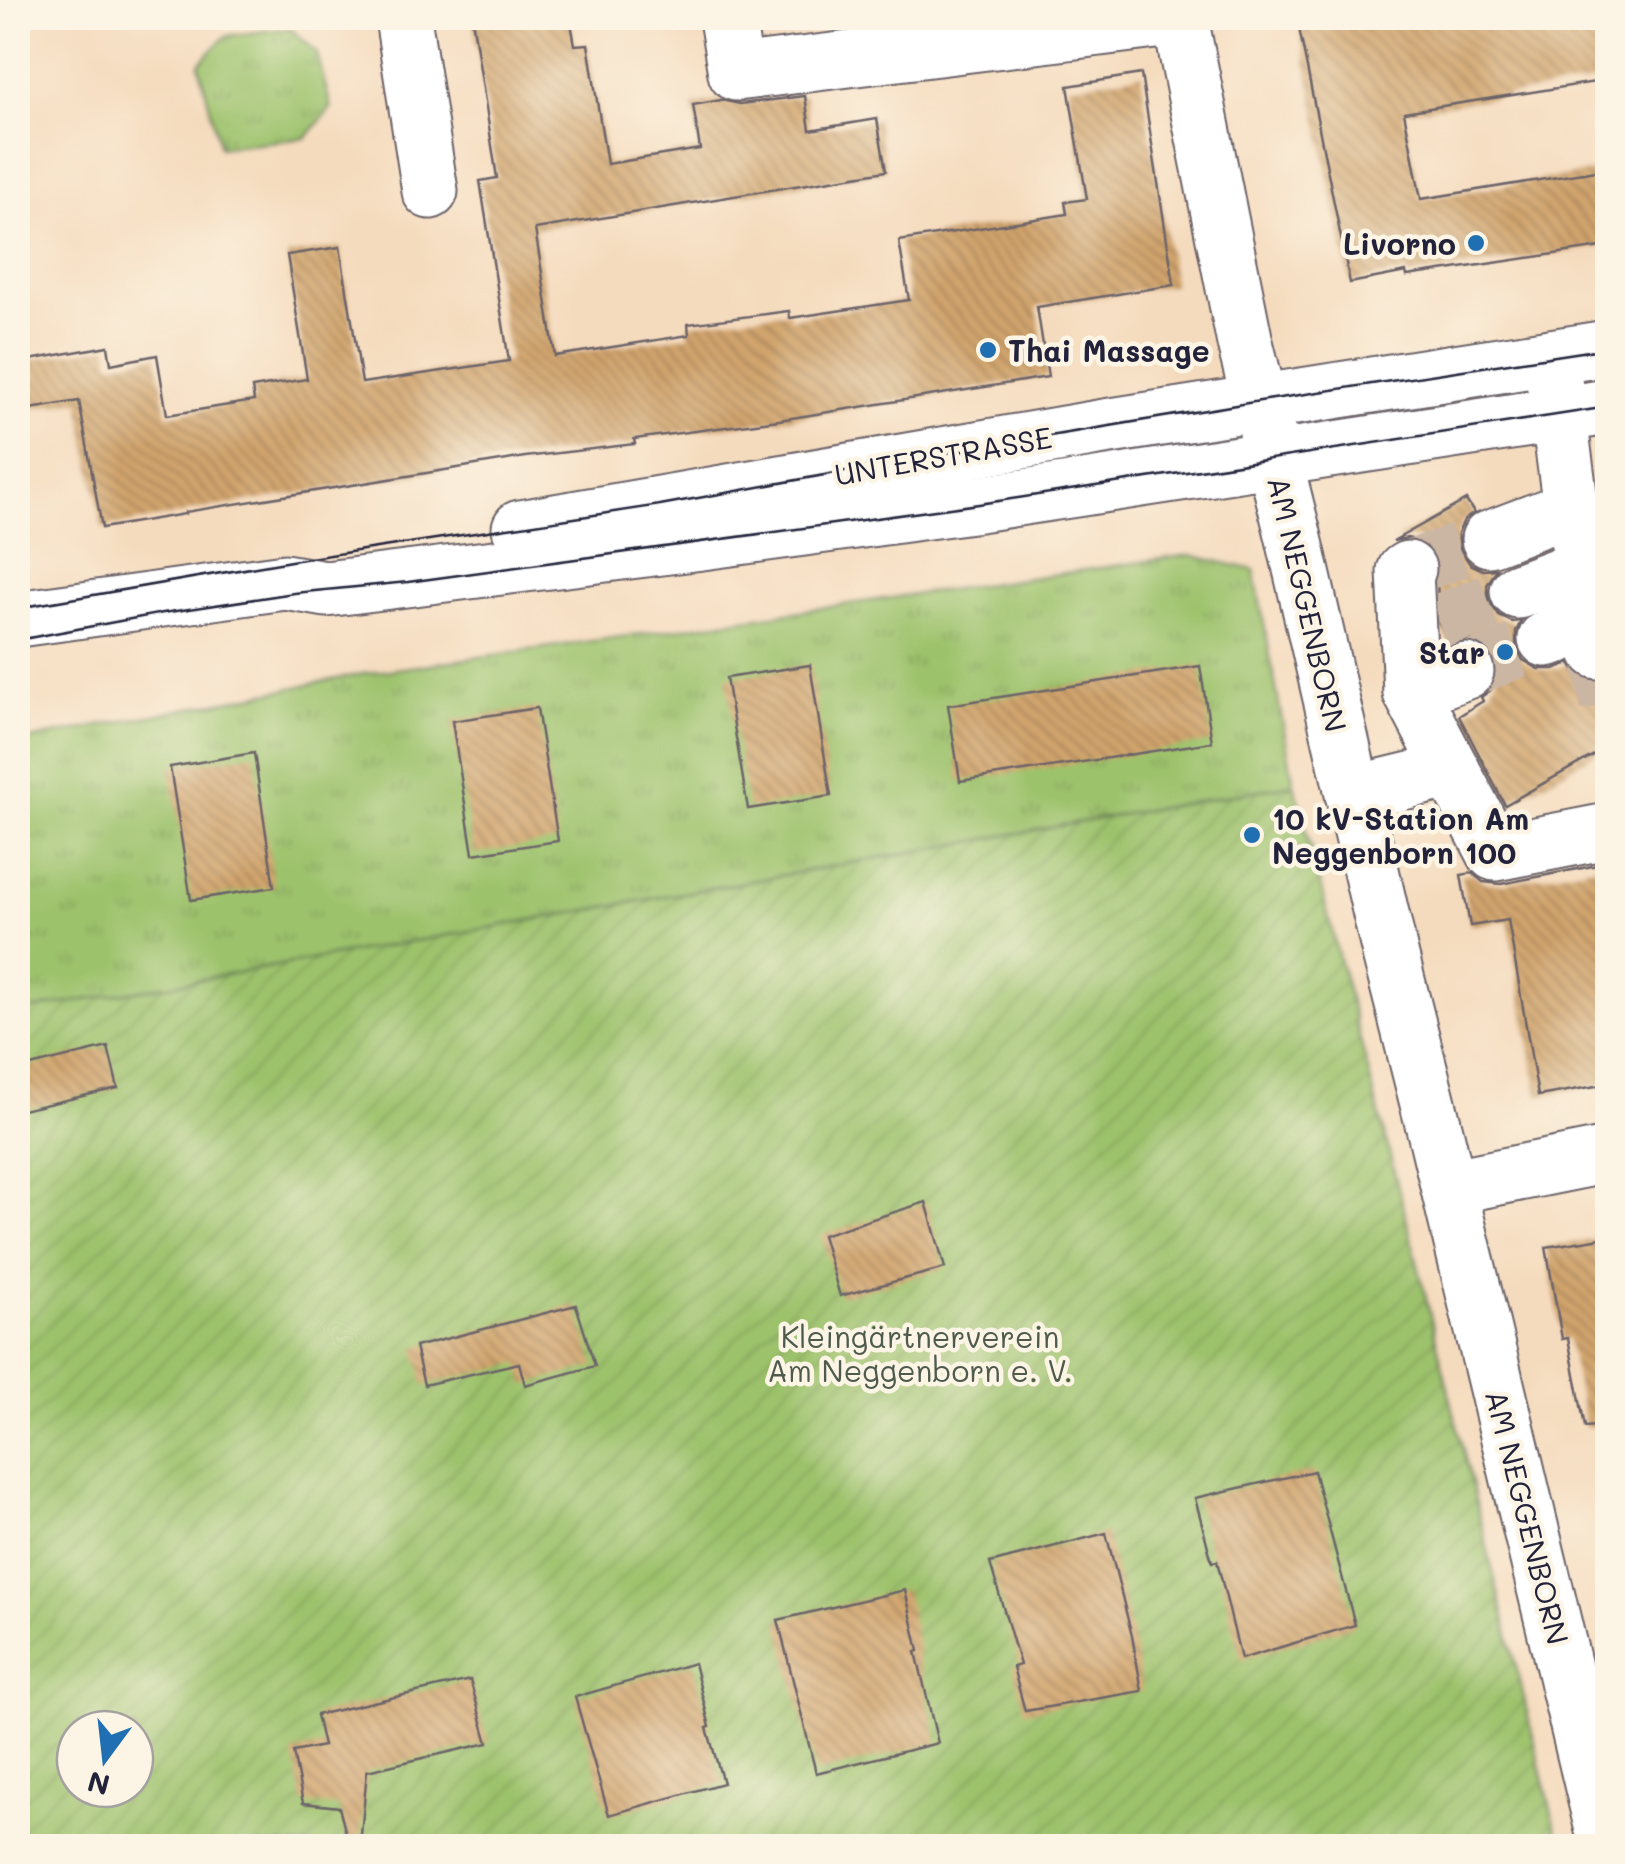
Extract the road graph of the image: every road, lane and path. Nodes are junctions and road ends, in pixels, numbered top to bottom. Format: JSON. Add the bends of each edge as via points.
{"nodes":[{"id":1,"x":403,"y":18,"type":"edge"},
{"id":2,"x":727,"y":18,"type":"edge"},
{"id":3,"x":1180,"y":18,"type":"edge"},
{"id":4,"x":430,"y":191,"type":"dead end"},
{"id":5,"x":1608,"y":348,"type":"edge"},
{"id":6,"x":1551,"y":358,"type":"junction"},
{"id":7,"x":1260,"y":401,"type":"junction"},
{"id":8,"x":1582,"y":411,"type":"edge"},
{"id":9,"x":1274,"y":459,"type":"junction"},
{"id":10,"x":1571,"y":508,"type":"junction"},
{"id":11,"x":1489,"y":539,"type":"tunnel mouth"},
{"id":12,"x":1584,"y":566,"type":"junction"},
{"id":13,"x":1408,"y":569,"type":"dead end"},
{"id":14,"x":285,"y":582,"type":"junction"},
{"id":15,"x":1518,"y":590,"type":"tunnel mouth"},
{"id":16,"x":150,"y":598,"type":"junction"},
{"id":17,"x":18,"y":618,"type":"edge"},
{"id":18,"x":18,"y":636,"type":"edge"},
{"id":19,"x":1546,"y":640,"type":"tunnel mouth"},
{"id":20,"x":1598,"y":650,"type":"dead end"},
{"id":21,"x":1466,"y":671,"type":"tunnel mouth"},
{"id":22,"x":1411,"y":692,"type":"junction"},
{"id":23,"x":1452,"y":770,"type":"junction"},
{"id":24,"x":1353,"y":794,"type":"junction"},
{"id":25,"x":1608,"y":831,"type":"edge"},
{"id":26,"x":1608,"y":1154,"type":"edge"},
{"id":27,"x":1448,"y":1187,"type":"junction"},
{"id":28,"x":1607,"y":1846,"type":"edge"}],
"edges":[{"from":1,"to":4,"type":"main road"},
{"from":2,"to":3,"type":"main road","via":[[736,73]]},
{"from":3,"to":7,"type":"main road","name":"AM NEGGENBORN"},
{"from":5,"to":6,"type":"main road","name":"UNTERSTRASSE"},
{"from":6,"to":7,"type":"main road","name":"UNTERSTRASSE"},
{"from":6,"to":8,"type":"main road"},
{"from":7,"to":9,"type":"main road","name":"AM NEGGENBORN"},
{"from":7,"to":14,"type":"main road","name":"UNTERSTRASSE","via":[[322,558]]},
{"from":8,"to":9,"type":"main road","name":"UNTERSTRASSE"},
{"from":8,"to":10,"type":"main road"},
{"from":9,"to":14,"type":"main road","name":"UNTERSTRASSE","via":[[326,589]]},
{"from":9,"to":24,"type":"main road","name":"AM NEGGENBORN"},
{"from":10,"to":11,"type":"main road"},
{"from":10,"to":12,"type":"main road"},
{"from":12,"to":15,"type":"main road"},
{"from":12,"to":19,"type":"main road","via":[[1557,636]]},
{"from":12,"to":20,"type":"main road"},
{"from":13,"to":22,"type":"main road","via":[[1423,628]]},
{"from":14,"to":16,"type":"main road","name":"UNTERSTRASSE"},
{"from":16,"to":17,"type":"main road","name":"UNTERSTRASSE"},
{"from":16,"to":18,"type":"main road","name":"UNTERSTRASSE"},
{"from":21,"to":22,"type":"main road"},
{"from":22,"to":23,"type":"main road"},
{"from":23,"to":24,"type":"main road"},
{"from":23,"to":25,"type":"main road","via":[[1495,853]]},
{"from":24,"to":27,"type":"main road","name":"AM NEGGENBORN"},
{"from":26,"to":27,"type":"main road"},
{"from":27,"to":28,"type":"main road","name":"AM NEGGENBORN"}]}
